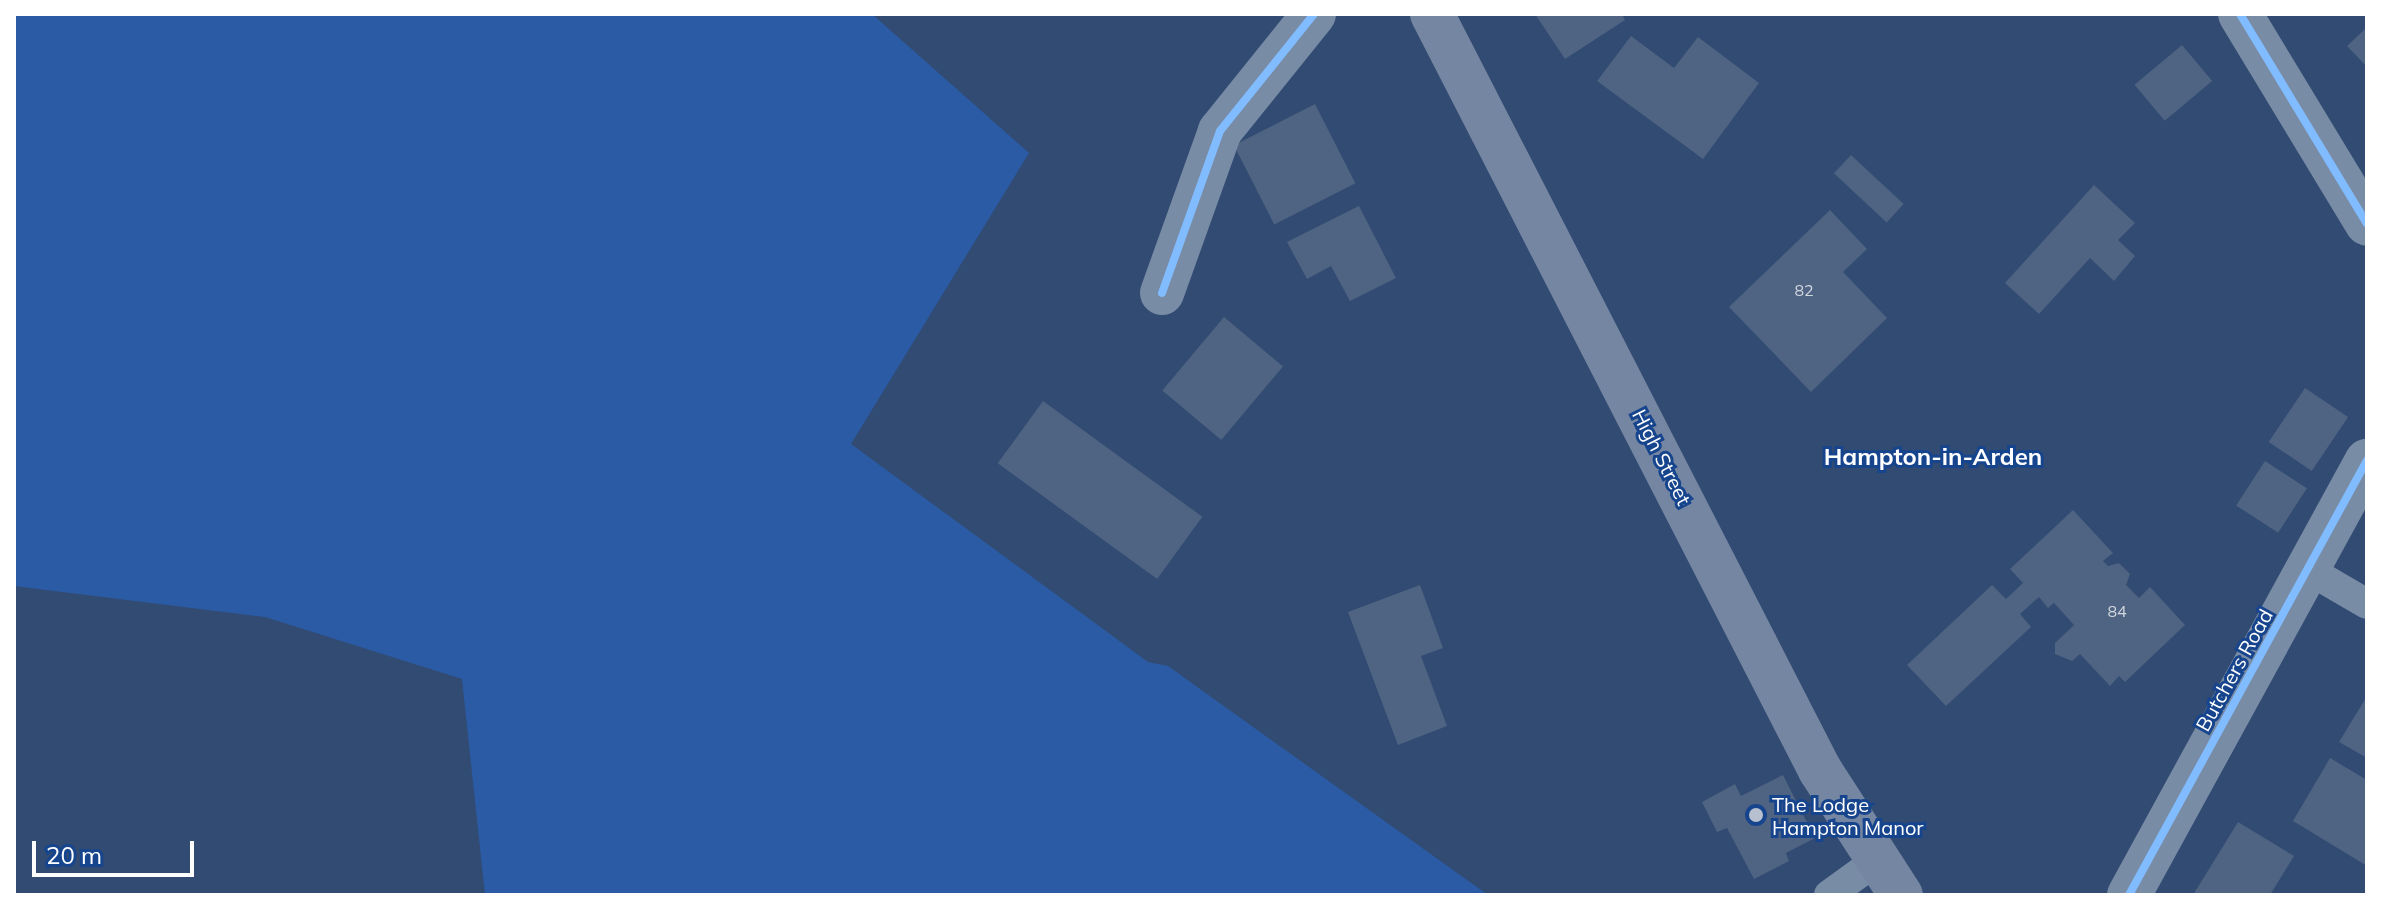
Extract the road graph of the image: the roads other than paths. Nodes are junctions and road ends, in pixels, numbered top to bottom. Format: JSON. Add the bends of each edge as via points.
{"nodes":[{"id":1,"x":1314,"y":14,"type":"edge"},
{"id":2,"x":1432,"y":14,"type":"edge"},
{"id":3,"x":2240,"y":14,"type":"edge"},
{"id":4,"x":2367,"y":224,"type":"edge"},
{"id":5,"x":1162,"y":293,"type":"dead end"},
{"id":6,"x":2367,"y":461,"type":"edge"},
{"id":7,"x":2307,"y":569,"type":"junction"},
{"id":8,"x":2367,"y":604,"type":"edge"},
{"id":9,"x":1888,"y":878,"type":"edge"},
{"id":10,"x":1829,"y":895,"type":"edge"},
{"id":11,"x":2129,"y":895,"type":"edge"}],
"edges":[{"from":1,"to":5,"type":"street","via":[[1220,131]]},
{"from":2,"to":9,"type":"main road","name":"High Street","via":[[1820,770]]},
{"from":3,"to":4,"type":"street"},
{"from":6,"to":7,"type":"street","name":"Butchers Road"},
{"from":7,"to":8,"type":"lane"},
{"from":7,"to":11,"type":"street","name":"Butchers Road"},
{"from":9,"to":10,"type":"lane"}]}
